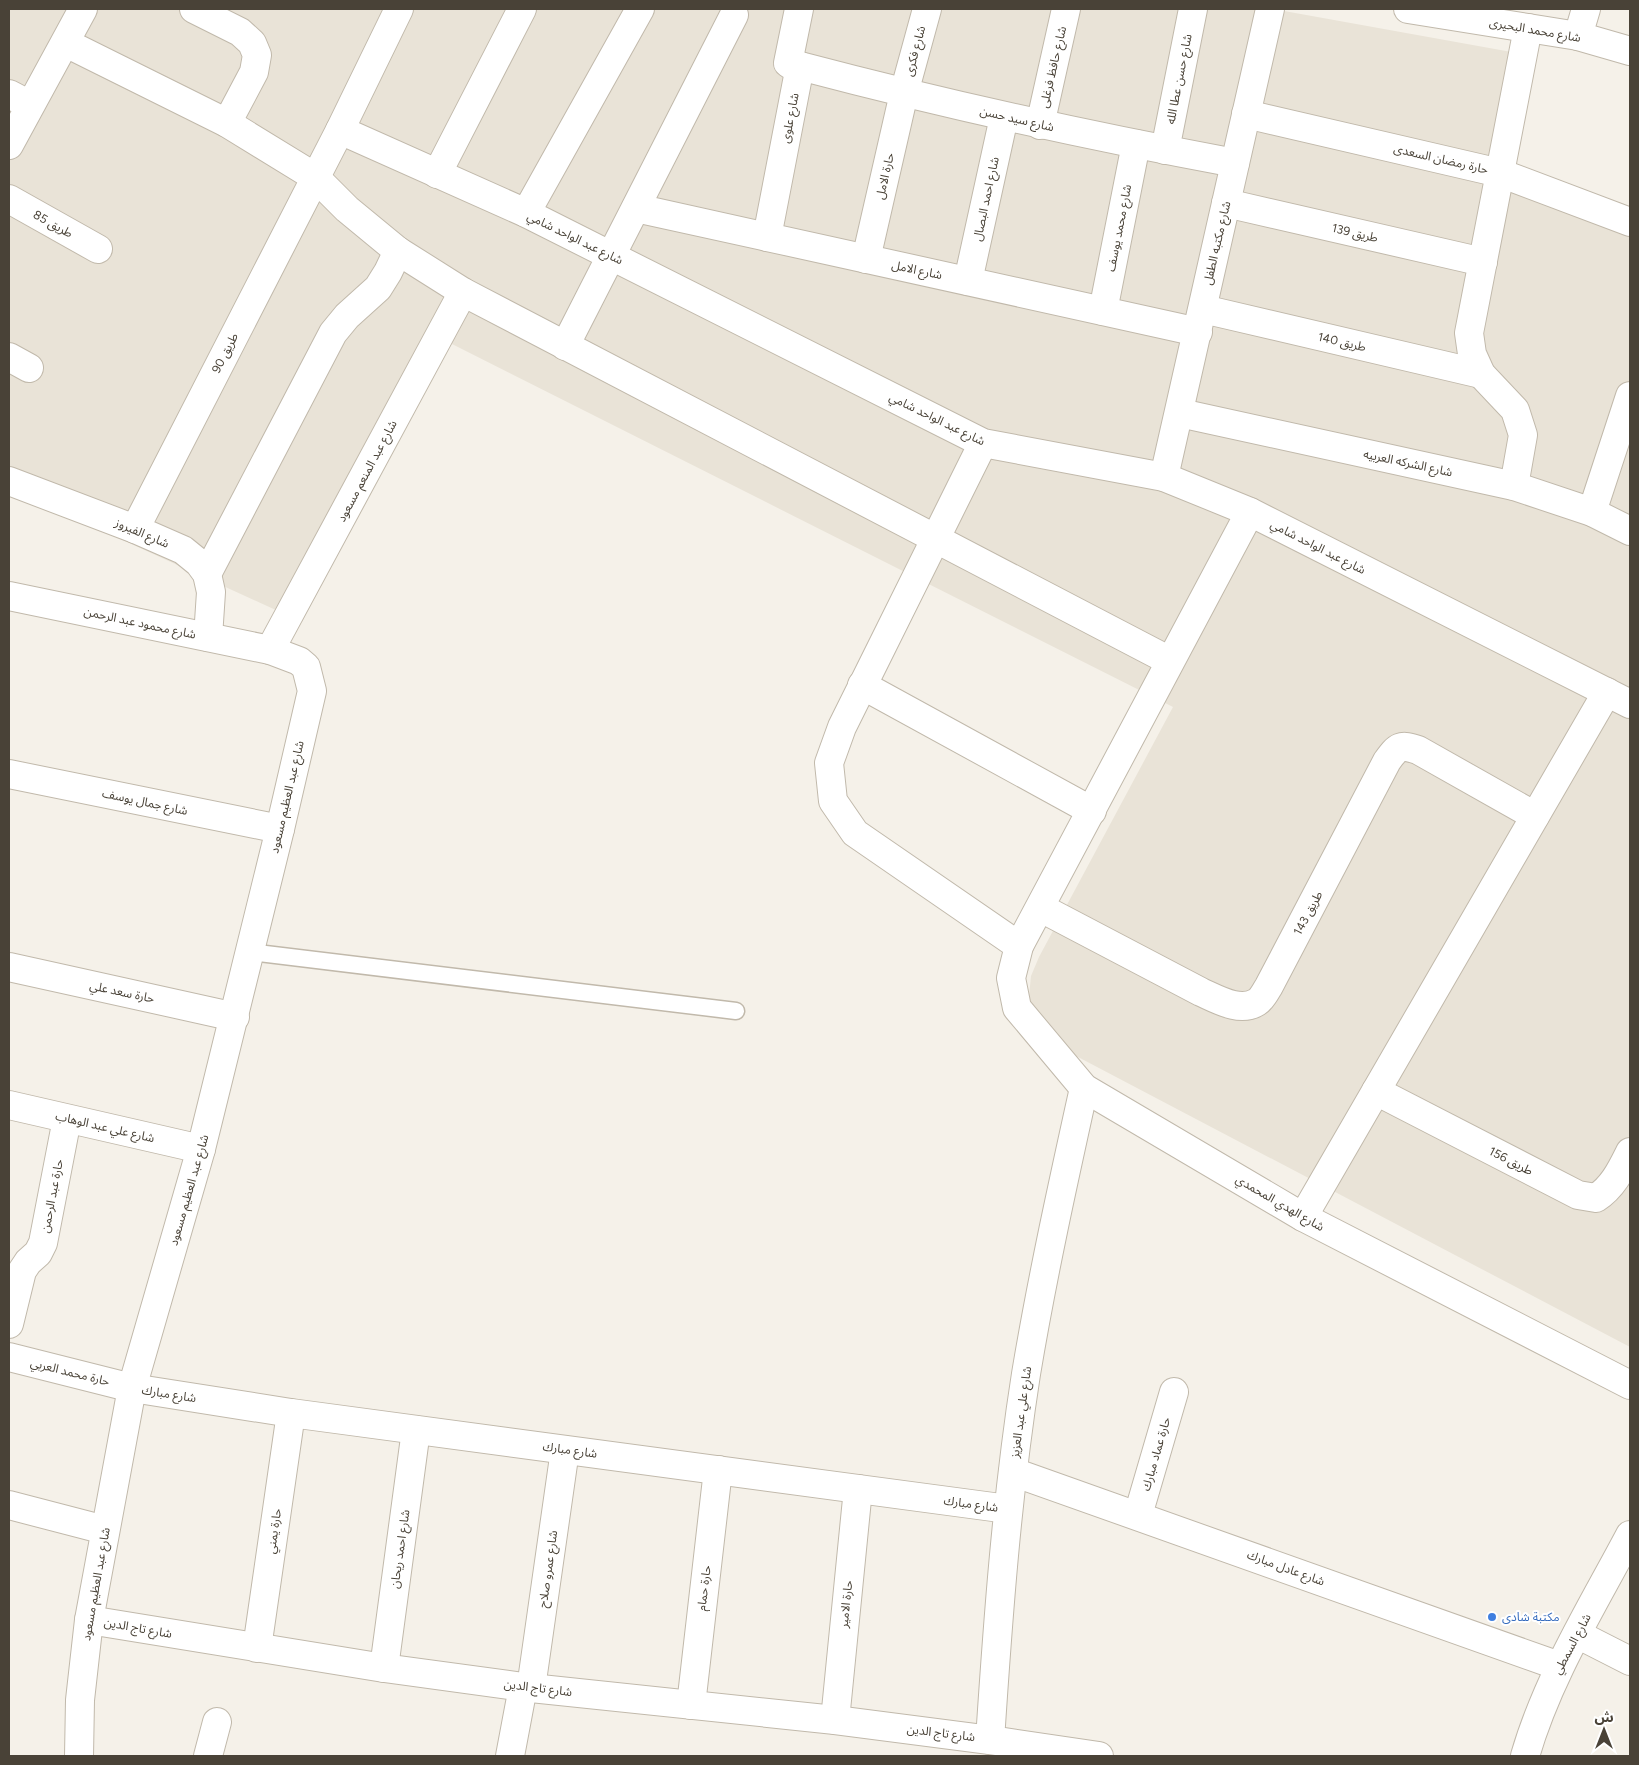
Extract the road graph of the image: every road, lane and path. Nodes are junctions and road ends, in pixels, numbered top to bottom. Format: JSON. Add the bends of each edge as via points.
{"nodes":[{"id":1,"x":83,"y":9,"type":"edge"},
{"id":2,"x":194,"y":9,"type":"edge"},
{"id":3,"x":399,"y":9,"type":"edge"},
{"id":4,"x":522,"y":9,"type":"edge"},
{"id":5,"x":640,"y":9,"type":"edge"},
{"id":6,"x":799,"y":9,"type":"edge"},
{"id":7,"x":927,"y":9,"type":"edge"},
{"id":8,"x":1066,"y":9,"type":"edge"},
{"id":9,"x":1193,"y":9,"type":"edge"},
{"id":10,"x":1270,"y":9,"type":"edge"},
{"id":11,"x":1408,"y":9,"type":"edge"},
{"id":12,"x":1586,"y":9,"type":"edge"},
{"id":13,"x":1451,"y":12,"type":"edge"},
{"id":14,"x":734,"y":16,"type":"dead end"},
{"id":15,"x":1528,"y":28,"type":"junction"},
{"id":16,"x":1578,"y":36,"type":"junction"},
{"id":17,"x":66,"y":43,"type":"junction"},
{"id":18,"x":1630,"y":51,"type":"edge"},
{"id":19,"x":800,"y":66,"type":"junction"},
{"id":20,"x":904,"y":93,"type":"junction"},
{"id":21,"x":19,"y":99,"type":"edge"},
{"id":22,"x":1246,"y":114,"type":"junction"},
{"id":23,"x":1004,"y":117,"type":"junction"},
{"id":24,"x":227,"y":122,"type":"junction"},
{"id":25,"x":1040,"y":125,"type":"junction"},
{"id":26,"x":340,"y":130,"type":"junction"},
{"id":27,"x":1136,"y":144,"type":"junction"},
{"id":28,"x":9,"y":145,"type":"edge"},
{"id":29,"x":1165,"y":150,"type":"junction"},
{"id":30,"x":1235,"y":163,"type":"junction"},
{"id":31,"x":1500,"y":173,"type":"junction"},
{"id":32,"x":437,"y":174,"type":"junction"},
{"id":33,"x":315,"y":177,"type":"junction"},
{"id":34,"x":9,"y":199,"type":"edge"},
{"id":35,"x":1226,"y":203,"type":"junction"},
{"id":36,"x":636,"y":208,"type":"junction"},
{"id":37,"x":526,"y":214,"type":"junction"},
{"id":38,"x":1630,"y":222,"type":"edge"},
{"id":39,"x":767,"y":237,"type":"junction"},
{"id":40,"x":98,"y":249,"type":"dead end"},
{"id":41,"x":398,"y":251,"type":"junction"},
{"id":42,"x":611,"y":256,"type":"junction"},
{"id":43,"x":866,"y":259,"type":"junction"},
{"id":44,"x":1483,"y":262,"type":"junction"},
{"id":45,"x":968,"y":281,"type":"junction"},
{"id":46,"x":463,"y":292,"type":"junction"},
{"id":47,"x":1103,"y":311,"type":"junction"},
{"id":48,"x":1200,"y":320,"type":"junction"},
{"id":49,"x":565,"y":346,"type":"junction"},
{"id":50,"x":1481,"y":374,"type":"junction"},
{"id":51,"x":1630,"y":396,"type":"edge"},
{"id":52,"x":1180,"y":413,"type":"junction"},
{"id":53,"x":983,"y":443,"type":"junction"},
{"id":54,"x":1164,"y":477,"type":"junction"},
{"id":55,"x":9,"y":481,"type":"edge"},
{"id":56,"x":1514,"y":486,"type":"junction"},
{"id":57,"x":1250,"y":512,"type":"junction"},
{"id":58,"x":1592,"y":512,"type":"junction"},
{"id":59,"x":135,"y":529,"type":"junction"},
{"id":60,"x":1630,"y":530,"type":"edge"},
{"id":61,"x":936,"y":539,"type":"junction"},
{"id":62,"x":207,"y":574,"type":"junction"},
{"id":63,"x":9,"y":596,"type":"edge"},
{"id":64,"x":208,"y":637,"type":"junction"},
{"id":65,"x":270,"y":650,"type":"junction"},
{"id":66,"x":1170,"y":661,"type":"junction"},
{"id":67,"x":862,"y":686,"type":"junction"},
{"id":68,"x":1619,"y":698,"type":"edge"},
{"id":69,"x":9,"y":774,"type":"edge"},
{"id":70,"x":1092,"y":811,"type":"junction"},
{"id":71,"x":1535,"y":816,"type":"junction"},
{"id":72,"x":280,"y":829,"type":"junction"},
{"id":73,"x":1041,"y":908,"type":"junction"},
{"id":74,"x":1019,"y":946,"type":"junction"},
{"id":75,"x":250,"y":952,"type":"junction"},
{"id":76,"x":9,"y":967,"type":"edge"},
{"id":77,"x":736,"y":1011,"type":"dead end"},
{"id":78,"x":235,"y":1017,"type":"junction"},
{"id":79,"x":1084,"y":1088,"type":"junction"},
{"id":80,"x":1376,"y":1091,"type":"junction"},
{"id":81,"x":9,"y":1105,"type":"edge"},
{"id":82,"x":67,"y":1119,"type":"junction"},
{"id":83,"x":201,"y":1149,"type":"junction"},
{"id":84,"x":1630,"y":1152,"type":"edge"},
{"id":85,"x":1303,"y":1217,"type":"junction"},
{"id":86,"x":9,"y":1324,"type":"edge"},
{"id":87,"x":9,"y":1357,"type":"edge"},
{"id":88,"x":1630,"y":1385,"type":"edge"},
{"id":89,"x":132,"y":1388,"type":"junction"},
{"id":90,"x":1174,"y":1392,"type":"dead end"},
{"id":91,"x":291,"y":1413,"type":"junction"},
{"id":92,"x":416,"y":1430,"type":"junction"},
{"id":93,"x":565,"y":1450,"type":"junction"},
{"id":94,"x":718,"y":1470,"type":"junction"},
{"id":95,"x":1013,"y":1472,"type":"junction"},
{"id":96,"x":858,"y":1489,"type":"junction"},
{"id":97,"x":9,"y":1504,"type":"edge"},
{"id":98,"x":1008,"y":1509,"type":"junction"},
{"id":99,"x":1138,"y":1515,"type":"junction"},
{"id":100,"x":105,"y":1530,"type":"junction"},
{"id":101,"x":1630,"y":1535,"type":"edge"},
{"id":102,"x":89,"y":1620,"type":"junction"},
{"id":103,"x":1578,"y":1634,"type":"junction"},
{"id":104,"x":257,"y":1648,"type":"junction"},
{"id":105,"x":1630,"y":1661,"type":"edge"},
{"id":106,"x":1560,"y":1666,"type":"junction"},
{"id":107,"x":384,"y":1668,"type":"junction"},
{"id":108,"x":527,"y":1687,"type":"junction"},
{"id":109,"x":691,"y":1705,"type":"junction"},
{"id":110,"x":834,"y":1720,"type":"junction"},
{"id":111,"x":217,"y":1722,"type":"dead end"},
{"id":112,"x":990,"y":1740,"type":"junction"},
{"id":113,"x":79,"y":1756,"type":"edge"},
{"id":114,"x":208,"y":1756,"type":"edge"},
{"id":115,"x":510,"y":1756,"type":"edge"},
{"id":116,"x":1099,"y":1756,"type":"edge"},
{"id":117,"x":1525,"y":1756,"type":"edge"}],
"edges":[{"from":1,"to":17,"type":"street"},
{"from":2,"to":24,"type":"street","via":[[240,32],[252,42],[257,55],[254,72]]},
{"from":3,"to":26,"type":"street","name":"طريق 90"},
{"from":4,"to":32,"type":"street"},
{"from":5,"to":37,"type":"street"},
{"from":6,"to":19,"type":"street","via":[[788,63]]},
{"from":7,"to":20,"type":"street","name":"شارع فكرى"},
{"from":8,"to":25,"type":"street","name":"شارع حافظ فرغلى"},
{"from":9,"to":29,"type":"street","name":"شارع حسن عطا الله"},
{"from":10,"to":22,"type":"street","name":"شارع مكتبه الطفل"},
{"from":11,"to":13,"type":"street","name":"شارع محمد البحيرى"},
{"from":12,"to":16,"type":"street"},
{"from":13,"to":15,"type":"street","name":"شارع محمد البحيرى"},
{"from":14,"to":36,"type":"street"},
{"from":15,"to":16,"type":"street","name":"شارع محمد البحيرى"},
{"from":15,"to":31,"type":"street"},
{"from":16,"to":18,"type":"street","name":"شارع محمد البحيرى"},
{"from":17,"to":21,"type":"street"},
{"from":17,"to":24,"type":"street"},
{"from":19,"to":20,"type":"street","name":"شارع سيد حسن"},
{"from":19,"to":39,"type":"street","name":"شارع علوى"},
{"from":20,"to":23,"type":"street","name":"شارع سيد حسن"},
{"from":20,"to":43,"type":"street","name":"حارة الامل"},
{"from":21,"to":28,"type":"street"},
{"from":22,"to":30,"type":"street","name":"شارع مكتبه الطفل"},
{"from":22,"to":31,"type":"street","name":"حارة رمضان السعدى"},
{"from":23,"to":25,"type":"street","name":"شارع سيد حسن"},
{"from":23,"to":45,"type":"street","name":"شارع احمد البصال"},
{"from":24,"to":33,"type":"street"},
{"from":25,"to":27,"type":"street","name":"شارع سيد حسن"},
{"from":26,"to":32,"type":"street","name":"شارع عبد الواحد شامي"},
{"from":26,"to":33,"type":"street","name":"طريق 90"},
{"from":27,"to":29,"type":"street","name":"شارع سيد حسن"},
{"from":27,"to":47,"type":"street","name":"شارع محمد يوسف"},
{"from":29,"to":30,"type":"street","name":"شارع سيد حسن"},
{"from":30,"to":35,"type":"street","name":"شارع مكتبه الطفل"},
{"from":31,"to":38,"type":"street","name":"حارة رمضان السعدى"},
{"from":31,"to":44,"type":"street"},
{"from":32,"to":37,"type":"street","name":"شارع عبد الواحد شامي"},
{"from":33,"to":41,"type":"street","via":[[347,209]]},
{"from":33,"to":59,"type":"street","name":"طريق 90"},
{"from":34,"to":40,"type":"street","name":"طريق 85"},
{"from":35,"to":44,"type":"street","name":"طريق 139"},
{"from":35,"to":48,"type":"street","name":"شارع مكتبه الطفل"},
{"from":36,"to":39,"type":"street","name":"شارع الامل"},
{"from":36,"to":42,"type":"street"},
{"from":37,"to":42,"type":"street","name":"شارع عبد الواحد شامي"},
{"from":39,"to":43,"type":"street","name":"شارع الامل"},
{"from":41,"to":46,"type":"street"},
{"from":41,"to":62,"type":"street","via":[[378,288],[333,333]]},
{"from":42,"to":49,"type":"street"},
{"from":42,"to":53,"type":"street","name":"شارع عبد الواحد شامي"},
{"from":43,"to":45,"type":"street","name":"شارع الامل"},
{"from":44,"to":50,"type":"street","via":[[1469,333],[1472,354]]},
{"from":45,"to":47,"type":"street","name":"شارع الامل"},
{"from":46,"to":49,"type":"street"},
{"from":46,"to":65,"type":"street","name":"شارع عبد المنعم مسعود"},
{"from":47,"to":48,"type":"street","name":"شارع الامل"},
{"from":48,"to":50,"type":"street","name":"طريق 140"},
{"from":48,"to":52,"type":"street","name":"شارع مكتبه الطفل"},
{"from":49,"to":61,"type":"street"},
{"from":50,"to":56,"type":"street","via":[[1515,410],[1523,435]]},
{"from":51,"to":58,"type":"street"},
{"from":52,"to":54,"type":"street","name":"شارع مكتبه الطفل"},
{"from":52,"to":56,"type":"street","name":"شارع الشركه العربيه"},
{"from":53,"to":54,"type":"street","name":"شارع عبد الواحد شامي"},
{"from":53,"to":61,"type":"street"},
{"from":54,"to":57,"type":"street","name":"شارع عبد الواحد شامي"},
{"from":55,"to":59,"type":"street","name":"شارع الفيروز"},
{"from":56,"to":58,"type":"street","name":"شارع الشركه العربيه"},
{"from":57,"to":66,"type":"street","name":"شارع الهدي المحمدي"},
{"from":57,"to":68,"type":"street","name":"شارع عبد الواحد شامي"},
{"from":58,"to":60,"type":"street","name":"شارع الشركه العربيه"},
{"from":59,"to":62,"type":"street","name":"شارع الفيروز","via":[[183,550]]},
{"from":61,"to":66,"type":"street"},
{"from":61,"to":67,"type":"street"},
{"from":62,"to":64,"type":"street","via":[[211,592]]},
{"from":63,"to":64,"type":"street","name":"شارع محمود عبد الرحمن"},
{"from":64,"to":65,"type":"street","name":"شارع محمود عبد الرحمن"},
{"from":65,"to":72,"type":"street","name":"شارع عبد العظيم مسعود","via":[[306,667],[312,691]]},
{"from":66,"to":70,"type":"street","name":"شارع الهدي المحمدي"},
{"from":67,"to":70,"type":"street"},
{"from":67,"to":74,"type":"street","via":[[828,763],[833,801],[855,833]]},
{"from":68,"to":71,"type":"street"},
{"from":69,"to":72,"type":"street","name":"شارع جمال يوسف"},
{"from":70,"to":73,"type":"street","name":"شارع الهدي المحمدي"},
{"from":71,"to":73,"type":"street","name":"طريق 143","via":[[1418,750],[1405,746],[1396,748],[1269,986],[1257,1002],[1243,1006],[1224,1003],[1201,992]]},
{"from":71,"to":80,"type":"street"},
{"from":72,"to":75,"type":"street","name":"شارع عبد العظيم مسعود"},
{"from":73,"to":74,"type":"street","name":"شارع الهدي المحمدي"},
{"from":74,"to":79,"type":"street","name":"شارع الهدي المحمدي","via":[[1011,978],[1017,1008]]},
{"from":75,"to":77,"type":"lane"},
{"from":75,"to":78,"type":"street","name":"شارع عبد العظيم مسعود"},
{"from":76,"to":78,"type":"street","name":"حارة سعد علي"},
{"from":78,"to":83,"type":"street","name":"شارع عبد العظيم مسعود"},
{"from":79,"to":85,"type":"street","name":"شارع الهدي المحمدي"},
{"from":79,"to":95,"type":"street","name":"شارع علي عبد العزيز","via":[[1043,1279]]},
{"from":80,"to":84,"type":"street","name":"طريق 156","via":[[1578,1195],[1596,1198],[1606,1191]]},
{"from":80,"to":85,"type":"street"},
{"from":81,"to":82,"type":"street","name":"شارع علي عبد الوهاب"},
{"from":82,"to":83,"type":"street","name":"شارع علي عبد الوهاب"},
{"from":82,"to":86,"type":"street","name":"حارة عبد الرحمن","via":[[43,1243],[22,1271]]},
{"from":83,"to":89,"type":"street","name":"شارع عبد العظيم مسعود"},
{"from":85,"to":88,"type":"street","name":"شارع الهدي المحمدي"},
{"from":87,"to":89,"type":"street","name":"حارة محمد العربي"},
{"from":89,"to":91,"type":"street","name":"شارع مبارك"},
{"from":89,"to":100,"type":"street","name":"شارع عبد العظيم مسعود"},
{"from":90,"to":99,"type":"street","name":"حارة عماد مبارك"},
{"from":91,"to":92,"type":"street","name":"شارع مبارك"},
{"from":91,"to":104,"type":"street","name":"حارة يمني"},
{"from":92,"to":93,"type":"street","name":"شارع مبارك"},
{"from":92,"to":107,"type":"street","name":"شارع احمد ريحان"},
{"from":93,"to":94,"type":"street","name":"شارع مبارك"},
{"from":93,"to":108,"type":"street","name":"شارع عمرو صلاح"},
{"from":94,"to":96,"type":"street","name":"شارع مبارك"},
{"from":94,"to":109,"type":"street","name":"حارة حمام"},
{"from":95,"to":98,"type":"street","name":"شارع علي عبد العزيز"},
{"from":95,"to":99,"type":"street","name":"شارع عادل مبارك"},
{"from":96,"to":98,"type":"street","name":"شارع مبارك"},
{"from":96,"to":110,"type":"street","name":"حارة الامير"},
{"from":97,"to":100,"type":"street"},
{"from":98,"to":112,"type":"street","name":"شارع علي عبد العزيز"},
{"from":99,"to":106,"type":"street","name":"شارع عادل مبارك"},
{"from":100,"to":102,"type":"street","name":"شارع عبد العظيم مسعود"},
{"from":101,"to":103,"type":"street","name":"شارع السمطي"},
{"from":102,"to":104,"type":"street","name":"شارع تاج الدين"},
{"from":102,"to":113,"type":"street","name":"شارع عبد العظيم مسعود","via":[[80,1700]]},
{"from":103,"to":105,"type":"street"},
{"from":103,"to":106,"type":"street","name":"شارع السمطي"},
{"from":104,"to":107,"type":"street","name":"شارع تاج الدين"},
{"from":106,"to":117,"type":"street","name":"شارع السمطي","via":[[1535,1721]]},
{"from":107,"to":108,"type":"street","name":"شارع تاج الدين"},
{"from":108,"to":109,"type":"street","name":"شارع تاج الدين"},
{"from":108,"to":115,"type":"street","name":"شارع عمرو صلاح"},
{"from":109,"to":110,"type":"street","name":"شارع تاج الدين"},
{"from":110,"to":112,"type":"street","name":"شارع تاج الدين"},
{"from":111,"to":114,"type":"street"},
{"from":112,"to":116,"type":"street","name":"شارع تاج الدين"}]}
